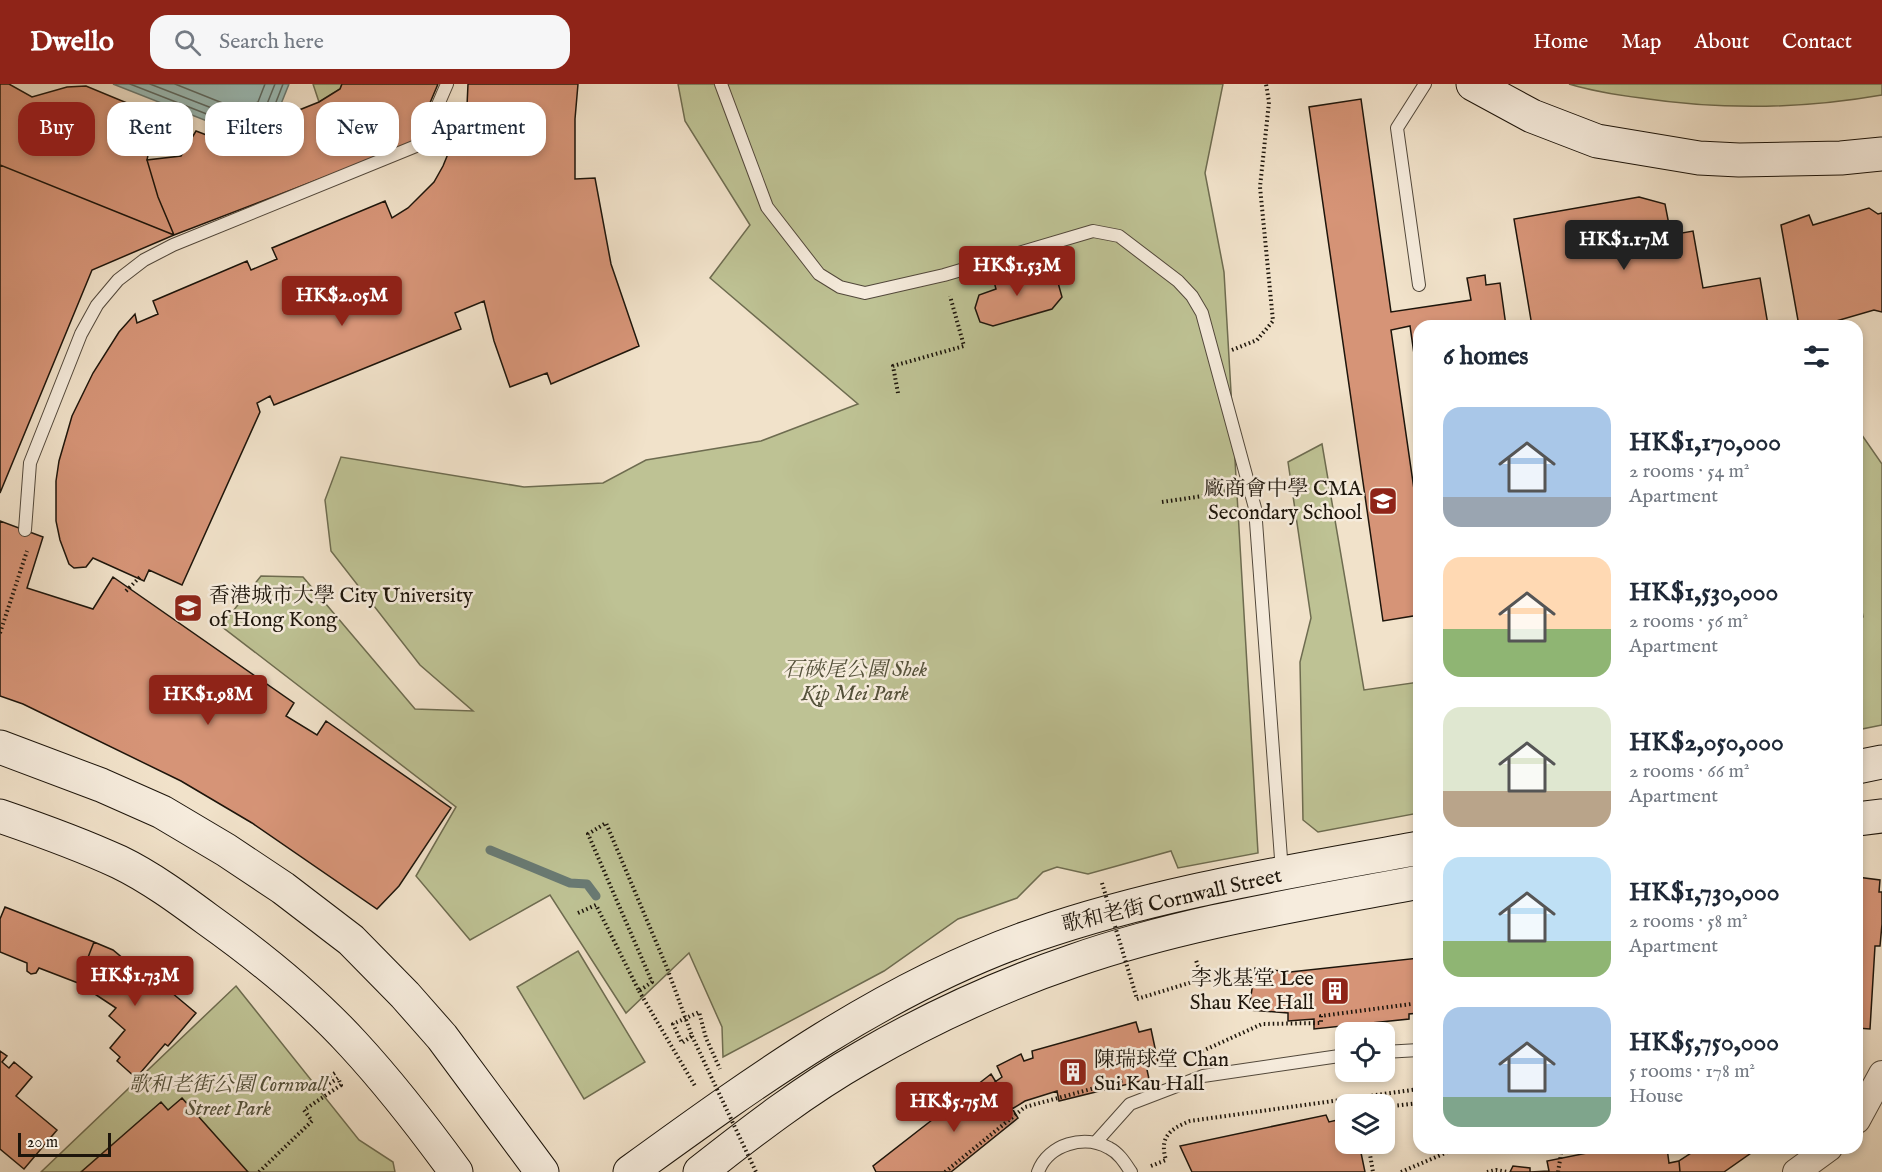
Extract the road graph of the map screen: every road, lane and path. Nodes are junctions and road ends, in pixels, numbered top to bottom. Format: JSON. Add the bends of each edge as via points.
{"nodes":[{"id":1,"x":447,"y":84,"type":"edge"},
{"id":2,"x":721,"y":84,"type":"edge"},
{"id":3,"x":1266,"y":84,"type":"edge"},
{"id":4,"x":1425,"y":84,"type":"edge"},
{"id":5,"x":1473,"y":84,"type":"edge"},
{"id":6,"x":1269,"y":102,"type":"dead end"},
{"id":7,"x":1882,"y":154,"type":"edge"},
{"id":8,"x":944,"y":275,"type":"junction"},
{"id":9,"x":1419,"y":285,"type":"dead end"},
{"id":10,"x":898,"y":393,"type":"dead end"},
{"id":11,"x":1239,"y":487,"type":"dead end"},
{"id":12,"x":1162,"y":502,"type":"dead end"},
{"id":13,"x":25,"y":530,"type":"dead end"},
{"id":14,"x":29,"y":544,"type":"dead end"},
{"id":15,"x":141,"y":576,"type":"dead end"},
{"id":16,"x":126,"y":591,"type":"dead end"},
{"id":17,"x":0,"y":633,"type":"edge"},
{"id":18,"x":0,"y":747,"type":"edge"},
{"id":19,"x":1882,"y":762,"type":"edge"},
{"id":20,"x":1863,"y":766,"type":"edge"},
{"id":21,"x":0,"y":816,"type":"edge"},
{"id":22,"x":1882,"y":816,"type":"edge"},
{"id":23,"x":1863,"y":818,"type":"edge"},
{"id":24,"x":1413,"y":849,"type":"edge"},
{"id":25,"x":1282,"y":874,"type":"junction"},
{"id":26,"x":1102,"y":883,"type":"dead end"},
{"id":27,"x":1413,"y":883,"type":"edge"},
{"id":28,"x":578,"y":912,"type":"dead end"},
{"id":29,"x":1196,"y":960,"type":"dead end"},
{"id":30,"x":639,"y":991,"type":"junction"},
{"id":31,"x":692,"y":1036,"type":"junction"},
{"id":32,"x":1413,"y":1050,"type":"edge"},
{"id":33,"x":1395,"y":1051,"type":"edge"},
{"id":34,"x":1335,"y":1057,"type":"edge"},
{"id":35,"x":719,"y":1066,"type":"dead end"},
{"id":36,"x":336,"y":1072,"type":"dead end"},
{"id":37,"x":1879,"y":1086,"type":"edge"},
{"id":38,"x":695,"y":1087,"type":"dead end"},
{"id":39,"x":1413,"y":1090,"type":"edge"},
{"id":40,"x":1413,"y":1104,"type":"edge"},
{"id":41,"x":1395,"y":1106,"type":"edge"},
{"id":42,"x":1863,"y":1111,"type":"edge"},
{"id":43,"x":1096,"y":1142,"type":"junction"},
{"id":44,"x":1370,"y":1154,"type":"edge"},
{"id":45,"x":1442,"y":1154,"type":"edge"},
{"id":46,"x":1561,"y":1154,"type":"edge"},
{"id":47,"x":1821,"y":1154,"type":"edge"},
{"id":48,"x":1145,"y":1168,"type":"dead end"},
{"id":49,"x":259,"y":1172,"type":"edge"},
{"id":50,"x":456,"y":1172,"type":"edge"},
{"id":51,"x":543,"y":1172,"type":"edge"},
{"id":52,"x":630,"y":1172,"type":"edge"},
{"id":53,"x":700,"y":1172,"type":"edge"},
{"id":54,"x":756,"y":1172,"type":"edge"},
{"id":55,"x":1038,"y":1172,"type":"edge"},
{"id":56,"x":1131,"y":1172,"type":"edge"},
{"id":57,"x":1373,"y":1172,"type":"edge"},
{"id":58,"x":1401,"y":1172,"type":"edge"},
{"id":59,"x":1487,"y":1172,"type":"edge"},
{"id":60,"x":1508,"y":1172,"type":"edge"},
{"id":61,"x":1558,"y":1172,"type":"edge"},
{"id":62,"x":1796,"y":1172,"type":"edge"}],
"edges":[{"from":1,"to":13,"type":"lane","via":[[421,144],[173,245],[118,280],[97,305],[81,334],[30,463]]},
{"from":2,"to":8,"type":"lane","via":[[767,207],[819,273],[840,287],[865,293]]},
{"from":3,"to":6,"type":"path"},
{"from":4,"to":9,"type":"lane","via":[[1397,128]]},
{"from":5,"to":7,"type":"main road","via":[[1532,116],[1597,141],[1699,158],[1739,160]]},
{"from":8,"to":10,"type":"path","via":[[964,346],[893,366]]},
{"from":8,"to":25,"type":"lane","via":[[1094,231],[1119,236],[1178,281],[1202,312],[1254,508]]},
{"from":11,"to":12,"type":"path"},
{"from":14,"to":17,"type":"path"},
{"from":15,"to":16,"type":"path"},
{"from":18,"to":51,"type":"main road","via":[[162,812],[284,888],[351,940],[442,1037]]},
{"from":19,"to":20,"type":"main road"},
{"from":21,"to":50,"type":"main road","via":[[122,864],[239,941],[352,1043]]},
{"from":22,"to":23,"type":"main road"},
{"from":24,"to":25,"type":"main road","name":"歌和老街 Cornwall Street"},
{"from":25,"to":52,"type":"main road","name":"歌和老街 Cornwall Street","via":[[1111,911],[1033,935],[911,989],[816,1043]]},
{"from":26,"to":29,"type":"path","bridge":true,"via":[[1137,999],[1202,979]]},
{"from":27,"to":53,"type":"main road","name":"歌和老街 Cornwall Street","via":[[1187,929],[1074,960],[1023,979],[924,1023],[862,1057],[799,1098]]},
{"from":28,"to":30,"type":"path","via":[[596,905]]},
{"from":30,"to":31,"type":"path","via":[[652,982],[588,834],[606,823]]},
{"from":30,"to":38,"type":"path"},
{"from":31,"to":35,"type":"path","via":[[682,1043],[673,1024],[699,1012]]},
{"from":31,"to":54,"type":"path","bridge":true},
{"from":32,"to":33,"type":"lane"},
{"from":34,"to":43,"type":"lane","via":[[1203,1076],[1130,1104]]},
{"from":36,"to":49,"type":"path","via":[[320,1082],[323,1088],[338,1078],[341,1085],[304,1110],[312,1121]]},
{"from":37,"to":42,"type":"street"},
{"from":39,"to":48,"type":"path","via":[[1190,1120],[1165,1137],[1166,1160]]},
{"from":40,"to":41,"type":"path"},
{"from":43,"to":55,"type":"lane","via":[[1064,1146],[1050,1154]]},
{"from":43,"to":56,"type":"lane","via":[[1111,1148]]},
{"from":44,"to":57,"type":"path"},
{"from":45,"to":58,"type":"path"},
{"from":46,"to":61,"type":"path"},
{"from":47,"to":62,"type":"street"},
{"from":59,"to":60,"type":"path"}]}
